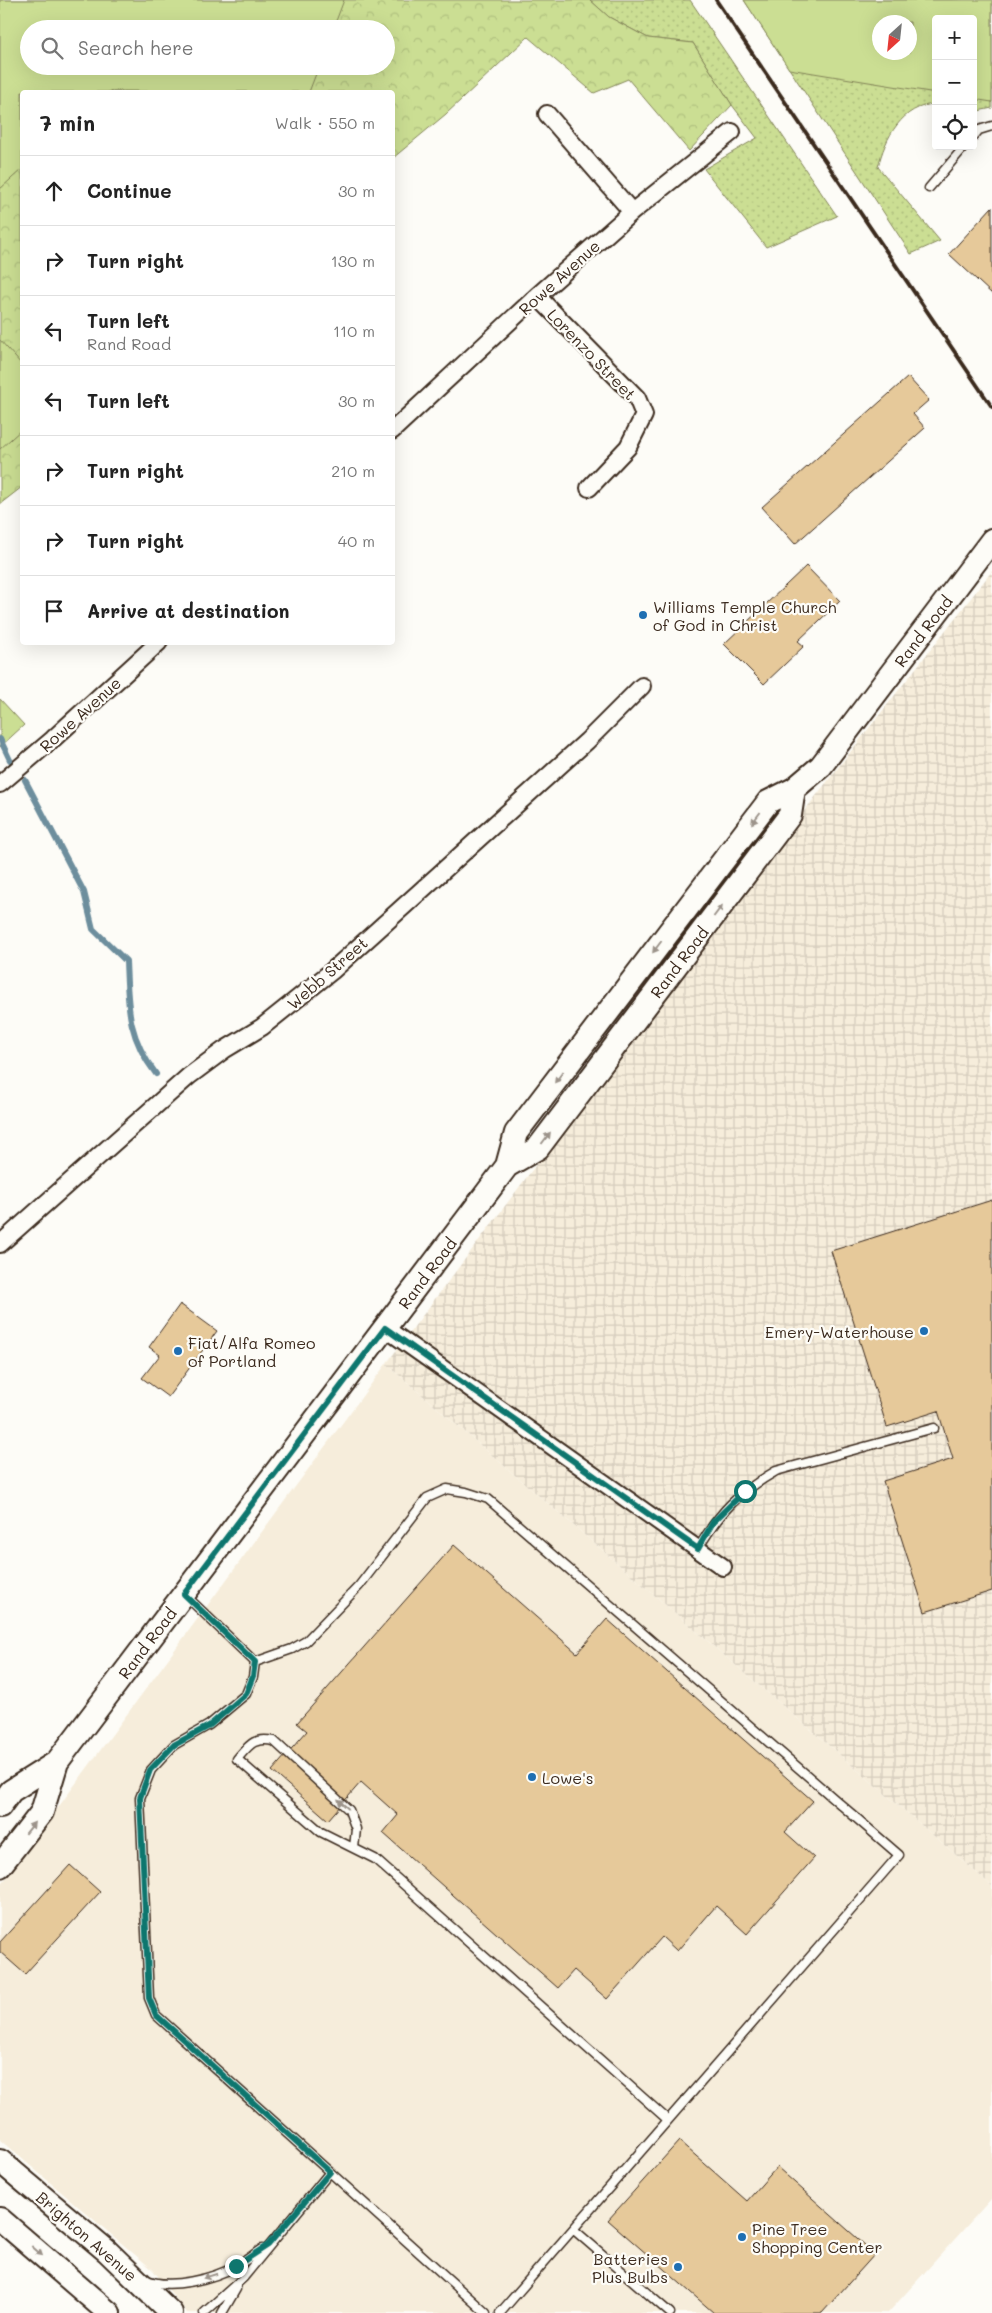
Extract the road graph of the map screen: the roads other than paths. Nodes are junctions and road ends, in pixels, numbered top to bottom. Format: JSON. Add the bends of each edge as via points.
{"nodes":[{"id":1,"x":547,"y":114,"type":"dead end"},
{"id":2,"x":992,"y":126,"type":"edge"},
{"id":3,"x":732,"y":132,"type":"dead end"},
{"id":4,"x":977,"y":132,"type":"edge"},
{"id":5,"x":962,"y":150,"type":"edge"},
{"id":6,"x":929,"y":188,"type":"dead end"},
{"id":7,"x":632,"y":212,"type":"junction"},
{"id":8,"x":537,"y":296,"type":"junction"},
{"id":9,"x":395,"y":428,"type":"edge"},
{"id":10,"x":590,"y":488,"type":"dead end"},
{"id":11,"x":992,"y":540,"type":"edge"},
{"id":12,"x":156,"y":645,"type":"edge"},
{"id":13,"x":642,"y":686,"type":"dead end"},
{"id":14,"x":0,"y":784,"type":"edge"},
{"id":15,"x":0,"y":1244,"type":"edge"},
{"id":16,"x":385,"y":1328,"type":"junction"},
{"id":17,"x":934,"y":1428,"type":"dead end"},
{"id":18,"x":698,"y":1549,"type":"junction"},
{"id":19,"x":723,"y":1567,"type":"dead end"},
{"id":20,"x":184,"y":1594,"type":"junction"},
{"id":21,"x":255,"y":1662,"type":"junction"},
{"id":22,"x":57,"y":1762,"type":"junction"},
{"id":23,"x":0,"y":1806,"type":"edge"},
{"id":24,"x":354,"y":1848,"type":"junction"},
{"id":25,"x":0,"y":1866,"type":"edge"},
{"id":26,"x":668,"y":2120,"type":"junction"},
{"id":27,"x":0,"y":2161,"type":"edge"},
{"id":28,"x":330,"y":2172,"type":"junction"},
{"id":29,"x":0,"y":2219,"type":"edge"},
{"id":30,"x":573,"y":2229,"type":"junction"},
{"id":31,"x":268,"y":2245,"type":"junction"},
{"id":32,"x":124,"y":2266,"type":"junction"},
{"id":33,"x":242,"y":2278,"type":"junction"},
{"id":34,"x":108,"y":2313,"type":"edge"},
{"id":35,"x":171,"y":2313,"type":"edge"},
{"id":36,"x":204,"y":2313,"type":"edge"},
{"id":37,"x":222,"y":2313,"type":"edge"},
{"id":38,"x":486,"y":2313,"type":"edge"},
{"id":39,"x":500,"y":2313,"type":"edge"},
{"id":40,"x":670,"y":2313,"type":"edge"}],
"edges":[{"from":1,"to":7,"type":"street"},
{"from":2,"to":4,"type":"lane"},
{"from":3,"to":7,"type":"street","name":"Rowe Avenue"},
{"from":5,"to":6,"type":"lane"},
{"from":7,"to":8,"type":"street","name":"Rowe Avenue"},
{"from":8,"to":9,"type":"street","name":"Rowe Avenue"},
{"from":8,"to":10,"type":"street","name":"Lorenzo Street","via":[[637,398],[644,415],[628,447]]},
{"from":11,"to":16,"type":"main road","name":"Rand Road","via":[[821,766],[794,789],[790,815],[538,1148],[507,1166]]},
{"from":12,"to":14,"type":"street","name":"Rowe Avenue"},
{"from":13,"to":15,"type":"street","name":"Webb Street","via":[[587,740],[332,971],[262,1027],[189,1076]]},
{"from":16,"to":18,"type":"street"},
{"from":16,"to":20,"type":"main road","name":"Rand Road"},
{"from":17,"to":18,"type":"lane","via":[[776,1472],[733,1500],[713,1522]]},
{"from":18,"to":19,"type":"street"},
{"from":20,"to":21,"type":"lane"},
{"from":20,"to":22,"type":"main road","name":"Rand Road"},
{"from":21,"to":26,"type":"lane","via":[[306,1641],[359,1586],[426,1498],[447,1489],[466,1492],[488,1499],[899,1855]]},
{"from":21,"to":28,"type":"lane","via":[[246,1694],[209,1726],[174,1745],[150,1770],[140,1798],[149,1998],[156,2015]]},
{"from":22,"to":23,"type":"main road","name":"Rand Road","via":[[11,1791]]},
{"from":25,"to":22,"type":"main road","name":"Rand Road","one_way":true,"via":[[42,1812]]},
{"from":24,"to":24,"type":"lane","one_way":true,"via":[[356,1829],[349,1810],[274,1741],[262,1739],[250,1744],[237,1759],[321,1832]]},
{"from":24,"to":26,"type":"lane","via":[[375,1859]]},
{"from":26,"to":30,"type":"lane"},
{"from":27,"to":32,"type":"main road","name":"Brighton Avenue"},
{"from":28,"to":31,"type":"lane"},
{"from":28,"to":38,"type":"lane"},
{"from":29,"to":34,"type":"main road","one_way":true},
{"from":30,"to":39,"type":"lane"},
{"from":30,"to":40,"type":"lane"},
{"from":31,"to":32,"type":"lane","one_way":true,"via":[[236,2266],[208,2278],[180,2283],[150,2282]]},
{"from":31,"to":33,"type":"lane"},
{"from":32,"to":35,"type":"main road","name":"Brighton Avenue"},
{"from":33,"to":36,"type":"lane"},
{"from":33,"to":37,"type":"lane"}]}
